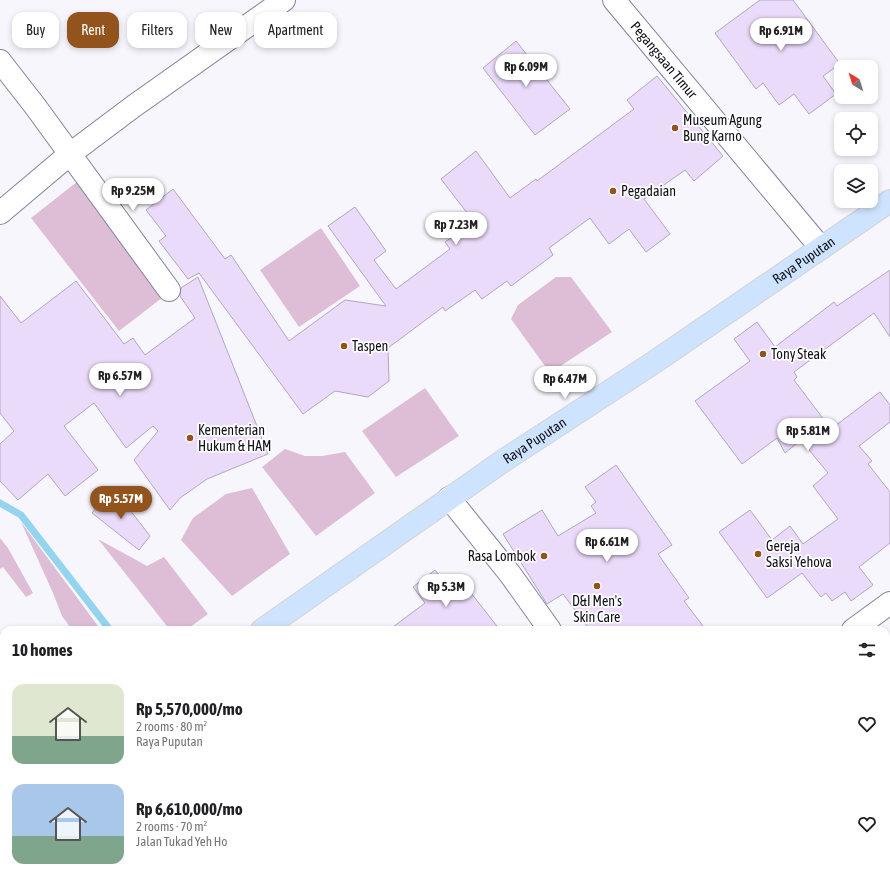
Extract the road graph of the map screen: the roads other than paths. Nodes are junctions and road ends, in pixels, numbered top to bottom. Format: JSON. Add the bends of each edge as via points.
{"nodes":[{"id":1,"x":284,"y":0,"type":"edge"},
{"id":2,"x":614,"y":0,"type":"edge"},
{"id":3,"x":0,"y":61,"type":"edge"},
{"id":4,"x":70,"y":154,"type":"junction"},
{"id":5,"x":890,"y":201,"type":"edge"},
{"id":6,"x":0,"y":213,"type":"edge"},
{"id":7,"x":821,"y":248,"type":"junction"},
{"id":8,"x":169,"y":290,"type":"dead end"},
{"id":9,"x":449,"y":498,"type":"junction"},
{"id":10,"x":890,"y":603,"type":"edge"},
{"id":11,"x":268,"y":626,"type":"edge"},
{"id":12,"x":547,"y":626,"type":"edge"},
{"id":13,"x":858,"y":626,"type":"edge"}],
"edges":[{"from":1,"to":4,"type":"street"},
{"from":2,"to":7,"type":"street","name":"Pegangsaan Timur"},
{"from":3,"to":4,"type":"street"},
{"from":4,"to":6,"type":"street"},
{"from":4,"to":8,"type":"street"},
{"from":5,"to":7,"type":"main road","name":"Raya Puputan"},
{"from":7,"to":9,"type":"main road","name":"Raya Puputan"},
{"from":9,"to":11,"type":"main road","name":"Raya Puputan"},
{"from":9,"to":12,"type":"street","via":[[510,574]]},
{"from":10,"to":13,"type":"street"}]}
